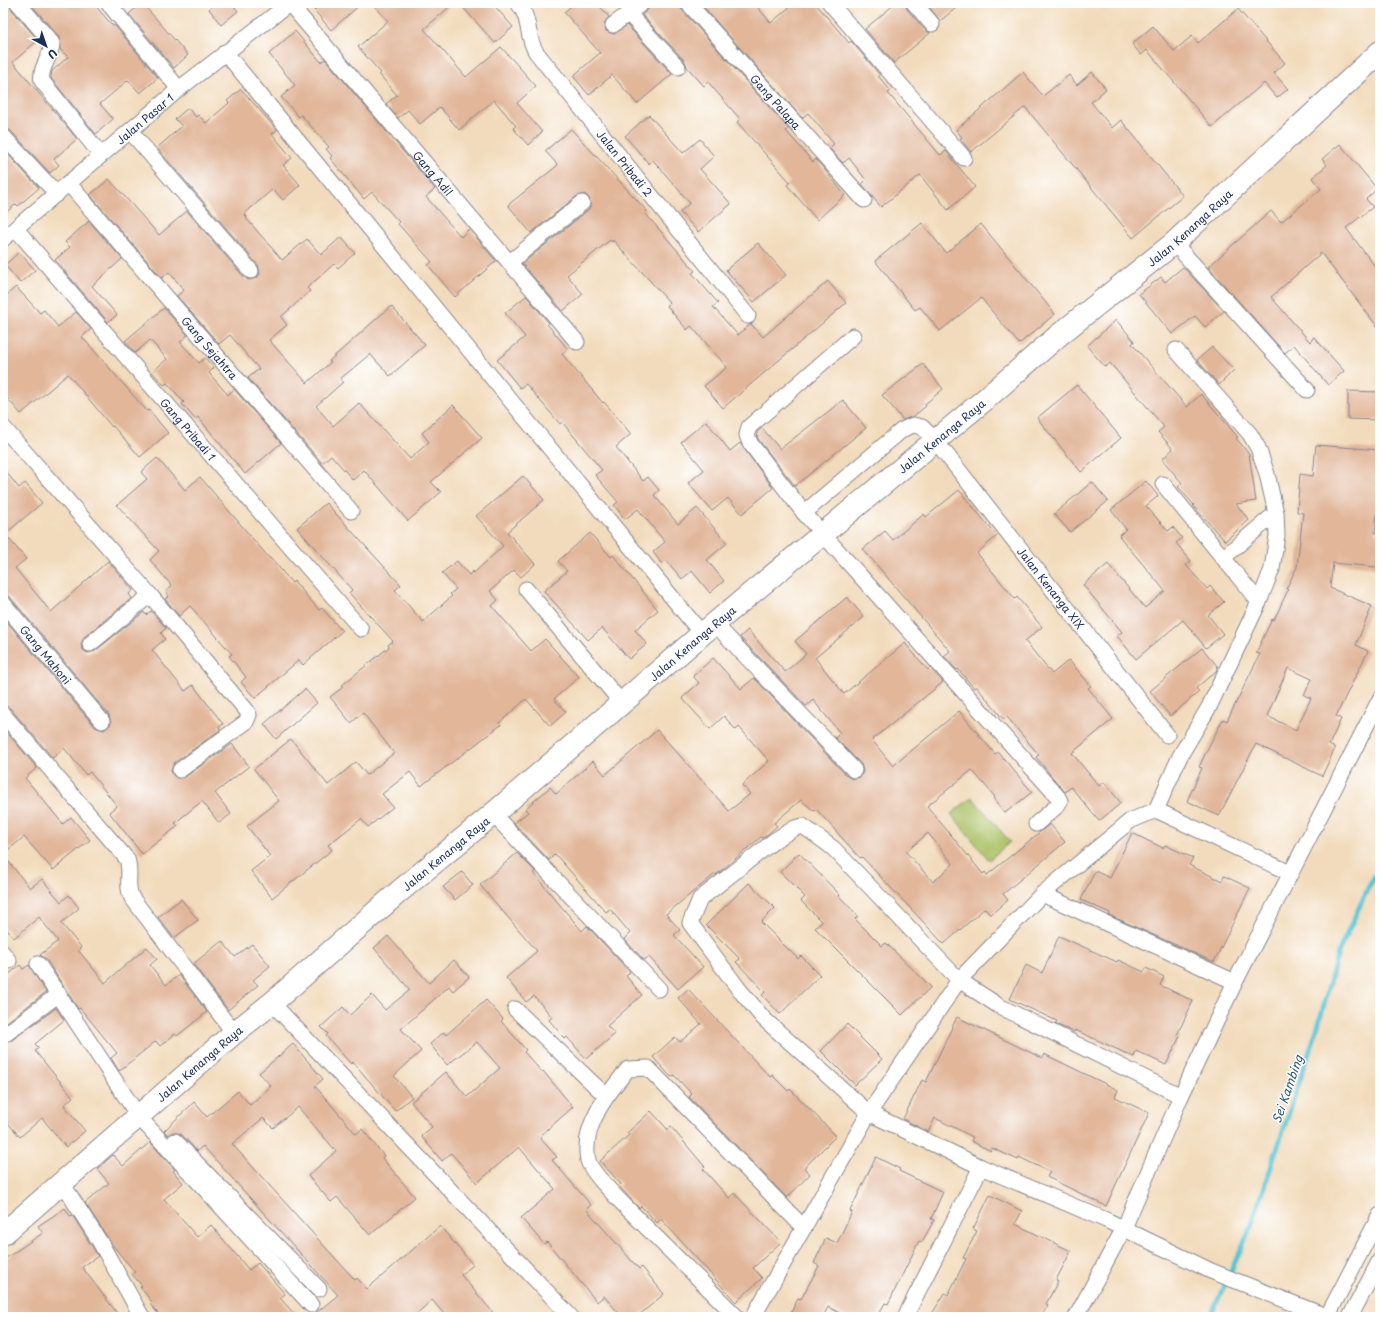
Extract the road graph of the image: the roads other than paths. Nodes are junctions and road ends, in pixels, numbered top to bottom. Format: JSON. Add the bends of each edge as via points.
{"nodes":[{"id":1,"x":18,"y":3,"type":"edge"},
{"id":2,"x":108,"y":3,"type":"edge"},
{"id":3,"x":289,"y":3,"type":"edge"},
{"id":4,"x":518,"y":3,"type":"edge"},
{"id":5,"x":642,"y":3,"type":"edge"},
{"id":6,"x":688,"y":3,"type":"edge"},
{"id":7,"x":914,"y":3,"type":"edge"},
{"id":8,"x":835,"y":5,"type":"edge"},
{"id":9,"x":628,"y":13,"type":"junction"},
{"id":10,"x":932,"y":24,"type":"dead end"},
{"id":11,"x":613,"y":25,"type":"dead end"},
{"id":12,"x":225,"y":52,"type":"junction"},
{"id":13,"x":1380,"y":52,"type":"edge"},
{"id":14,"x":678,"y":67,"type":"dead end"},
{"id":15,"x":179,"y":89,"type":"junction"},
{"id":16,"x":130,"y":130,"type":"junction"},
{"id":17,"x":3,"y":136,"type":"edge"},
{"id":18,"x":102,"y":155,"type":"junction"},
{"id":19,"x":964,"y":158,"type":"dead end"},
{"id":20,"x":69,"y":184,"type":"junction"},
{"id":21,"x":57,"y":194,"type":"junction"},
{"id":22,"x":864,"y":200,"type":"dead end"},
{"id":23,"x":582,"y":203,"type":"dead end"},
{"id":24,"x":16,"y":229,"type":"junction"},
{"id":25,"x":3,"y":239,"type":"edge"},
{"id":26,"x":1174,"y":243,"type":"junction"},
{"id":27,"x":510,"y":262,"type":"junction"},
{"id":28,"x":251,"y":272,"type":"dead end"},
{"id":29,"x":748,"y":316,"type":"dead end"},
{"id":30,"x":853,"y":336,"type":"dead end"},
{"id":31,"x":577,"y":342,"type":"dead end"},
{"id":32,"x":1176,"y":350,"type":"dead end"},
{"id":33,"x":1307,"y":390,"type":"dead end"},
{"id":34,"x":3,"y":427,"type":"edge"},
{"id":35,"x":935,"y":440,"type":"junction"},
{"id":36,"x":1163,"y":484,"type":"dead end"},
{"id":37,"x":351,"y":511,"type":"dead end"},
{"id":38,"x":804,"y":513,"type":"junction"},
{"id":39,"x":1276,"y":513,"type":"junction"},
{"id":40,"x":823,"y":534,"type":"junction"},
{"id":41,"x":1224,"y":557,"type":"junction"},
{"id":42,"x":526,"y":589,"type":"dead end"},
{"id":43,"x":150,"y":595,"type":"junction"},
{"id":44,"x":3,"y":602,"type":"edge"},
{"id":45,"x":1260,"y":602,"type":"junction"},
{"id":46,"x":708,"y":629,"type":"junction"},
{"id":47,"x":361,"y":630,"type":"dead end"},
{"id":48,"x":90,"y":644,"type":"dead end"},
{"id":49,"x":1380,"y":700,"type":"edge"},
{"id":50,"x":621,"y":702,"type":"junction"},
{"id":51,"x":3,"y":714,"type":"edge"},
{"id":52,"x":102,"y":721,"type":"dead end"},
{"id":53,"x":1167,"y":735,"type":"dead end"},
{"id":54,"x":180,"y":770,"type":"dead end"},
{"id":55,"x":854,"y":770,"type":"dead end"},
{"id":56,"x":1156,"y":810,"type":"junction"},
{"id":57,"x":493,"y":814,"type":"junction"},
{"id":58,"x":1036,"y":824,"type":"dead end"},
{"id":59,"x":1290,"y":873,"type":"junction"},
{"id":60,"x":1042,"y":894,"type":"junction"},
{"id":61,"x":38,"y":964,"type":"dead end"},
{"id":62,"x":959,"y":980,"type":"junction"},
{"id":63,"x":1235,"y":982,"type":"junction"},
{"id":64,"x":659,"y":989,"type":"dead end"},
{"id":65,"x":59,"y":994,"type":"junction"},
{"id":66,"x":272,"y":1003,"type":"junction"},
{"id":67,"x":515,"y":1009,"type":"dead end"},
{"id":68,"x":7,"y":1033,"type":"dead end"},
{"id":69,"x":234,"y":1033,"type":"junction"},
{"id":70,"x":606,"y":1096,"type":"junction"},
{"id":71,"x":1181,"y":1096,"type":"junction"},
{"id":72,"x":142,"y":1113,"type":"junction"},
{"id":73,"x":869,"y":1113,"type":"junction"},
{"id":74,"x":981,"y":1167,"type":"junction"},
{"id":75,"x":62,"y":1183,"type":"junction"},
{"id":76,"x":1380,"y":1215,"type":"edge"},
{"id":77,"x":804,"y":1228,"type":"junction"},
{"id":78,"x":1124,"y":1228,"type":"junction"},
{"id":79,"x":3,"y":1234,"type":"edge"},
{"id":80,"x":1380,"y":1260,"type":"edge"},
{"id":81,"x":319,"y":1289,"type":"dead end"},
{"id":82,"x":311,"y":1305,"type":"dead end"},
{"id":83,"x":142,"y":1317,"type":"edge"},
{"id":84,"x":571,"y":1317,"type":"edge"},
{"id":85,"x":737,"y":1317,"type":"edge"},
{"id":86,"x":753,"y":1317,"type":"edge"},
{"id":87,"x":905,"y":1317,"type":"edge"},
{"id":88,"x":1076,"y":1317,"type":"edge"},
{"id":89,"x":1327,"y":1317,"type":"edge"},
{"id":90,"x":1350,"y":1317,"type":"edge"}],
"edges":[{"from":1,"to":18,"type":"street","via":[[52,43],[41,76],[42,81]]},
{"from":2,"to":15,"type":"street"},
{"from":3,"to":12,"type":"street","name":"Jalan Pasar 1"},
{"from":3,"to":27,"type":"street","name":"Gang Adil"},
{"from":4,"to":29,"type":"street","name":"Jalan Pribadi 2","via":[[525,12],[536,52]]},
{"from":5,"to":9,"type":"street"},
{"from":6,"to":22,"type":"street","name":"Gang Palapa"},
{"from":7,"to":10,"type":"street"},
{"from":8,"to":19,"type":"street"},
{"from":9,"to":11,"type":"street"},
{"from":9,"to":14,"type":"street"},
{"from":12,"to":15,"type":"street","name":"Jalan Pasar 1"},
{"from":12,"to":46,"type":"street"},
{"from":13,"to":26,"type":"street","name":"Jalan Kenanga Raya"},
{"from":15,"to":16,"type":"street","name":"Jalan Pasar 1"},
{"from":16,"to":18,"type":"street","name":"Jalan Pasar 1"},
{"from":16,"to":28,"type":"street"},
{"from":17,"to":21,"type":"street"},
{"from":18,"to":20,"type":"street","name":"Jalan Pasar 1"},
{"from":20,"to":21,"type":"street","name":"Jalan Pasar 1"},
{"from":20,"to":37,"type":"street","name":"Gang Sejahtra"},
{"from":21,"to":24,"type":"street","name":"Jalan Pasar 1"},
{"from":23,"to":27,"type":"street"},
{"from":24,"to":25,"type":"street","name":"Jalan Pasar 1"},
{"from":24,"to":47,"type":"street","name":"Gang Pribadi 1"},
{"from":26,"to":33,"type":"street"},
{"from":26,"to":35,"type":"street","name":"Jalan Kenanga Raya","via":[[1059,335]]},
{"from":27,"to":31,"type":"street","name":"Gang Adil"},
{"from":30,"to":38,"type":"street","via":[[749,427],[747,435],[750,443]]},
{"from":32,"to":39,"type":"street","via":[[1250,434],[1267,474]]},
{"from":34,"to":43,"type":"street"},
{"from":35,"to":38,"type":"street","name":"Jalan Kenanga XIX","via":[[922,427],[913,425],[902,430]]},
{"from":35,"to":40,"type":"street","name":"Jalan Kenanga Raya"},
{"from":35,"to":53,"type":"street","name":"Jalan Kenanga XIX"},
{"from":36,"to":41,"type":"street"},
{"from":38,"to":40,"type":"street"},
{"from":39,"to":41,"type":"street"},
{"from":39,"to":45,"type":"street","via":[[1277,535],[1272,569]]},
{"from":40,"to":46,"type":"street","name":"Jalan Kenanga Raya"},
{"from":40,"to":58,"type":"street","via":[[1058,797],[1060,801],[1057,806]]},
{"from":41,"to":45,"type":"street"},
{"from":42,"to":50,"type":"street"},
{"from":43,"to":48,"type":"street"},
{"from":43,"to":54,"type":"street","via":[[249,716],[246,722]]},
{"from":44,"to":52,"type":"street","name":"Gang Mahoni"},
{"from":45,"to":56,"type":"street","via":[[1209,707],[1180,756]]},
{"from":46,"to":50,"type":"street","name":"Jalan Kenanga Raya"},
{"from":46,"to":55,"type":"street"},
{"from":49,"to":59,"type":"street"},
{"from":50,"to":57,"type":"street","name":"Jalan Kenanga Raya"},
{"from":51,"to":69,"type":"street","via":[[127,859],[130,867],[128,892]]},
{"from":56,"to":59,"type":"street"},
{"from":56,"to":60,"type":"street","via":[[1130,821]]},
{"from":57,"to":64,"type":"street"},
{"from":57,"to":66,"type":"street","name":"Jalan Kenanga Raya","via":[[401,890]]},
{"from":59,"to":63,"type":"street"},
{"from":60,"to":62,"type":"street"},
{"from":60,"to":63,"type":"street"},
{"from":61,"to":65,"type":"street"},
{"from":62,"to":71,"type":"street","via":[[999,1006]]},
{"from":62,"to":73,"type":"street"},
{"from":62,"to":73,"type":"street","via":[[833,848],[803,826],[775,840],[700,899],[690,923],[738,988],[764,1019]]},
{"from":63,"to":71,"type":"street"},
{"from":65,"to":68,"type":"street"},
{"from":65,"to":72,"type":"street"},
{"from":66,"to":69,"type":"street","name":"Jalan Kenanga Raya"},
{"from":66,"to":84,"type":"street"},
{"from":67,"to":70,"type":"street"},
{"from":69,"to":72,"type":"street","name":"Jalan Kenanga Raya"},
{"from":70,"to":77,"type":"street","via":[[628,1069],[648,1068]]},
{"from":70,"to":85,"type":"street","via":[[588,1139],[588,1162],[606,1187]]},
{"from":71,"to":78,"type":"street"},
{"from":72,"to":75,"type":"street","name":"Jalan Kenanga Raya"},
{"from":72,"to":81,"type":"street"},
{"from":72,"to":82,"type":"street"},
{"from":73,"to":74,"type":"street"},
{"from":73,"to":77,"type":"street"},
{"from":74,"to":78,"type":"street"},
{"from":74,"to":87,"type":"street"},
{"from":75,"to":79,"type":"street","name":"Jalan Kenanga Raya"},
{"from":75,"to":83,"type":"street","via":[[100,1242]]},
{"from":76,"to":89,"type":"street"},
{"from":77,"to":86,"type":"street"},
{"from":78,"to":88,"type":"street"},
{"from":78,"to":89,"type":"street","via":[[1211,1271]]},
{"from":80,"to":90,"type":"street"}]}
